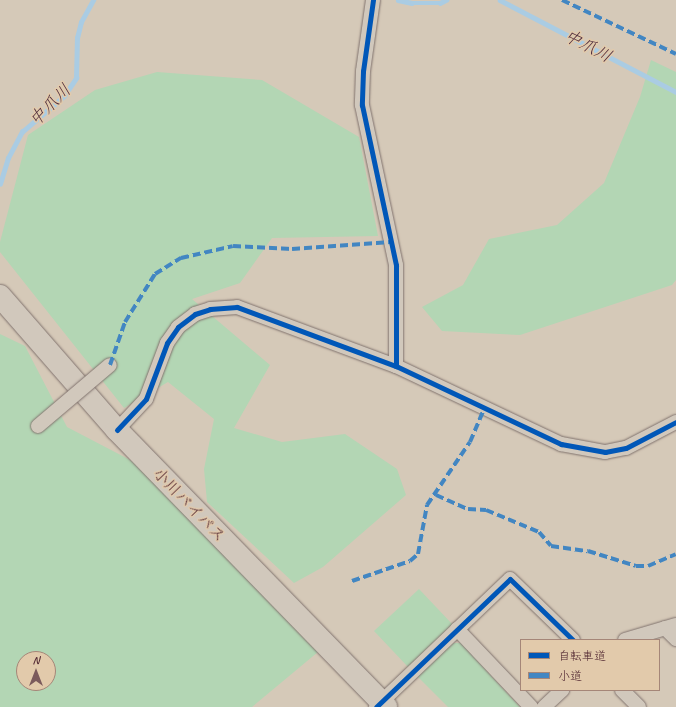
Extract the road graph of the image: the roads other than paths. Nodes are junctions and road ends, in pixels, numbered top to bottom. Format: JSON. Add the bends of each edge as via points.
{"nodes":[{"id":1,"x":373,"y":0,"type":"edge"},
{"id":2,"x":0,"y":296,"type":"edge"},
{"id":3,"x":110,"y":365,"type":"dead end"},
{"id":4,"x":396,"y":366,"type":"junction"},
{"id":5,"x":676,"y":422,"type":"edge"},
{"id":6,"x":38,"y":426,"type":"dead end"},
{"id":7,"x":117,"y":430,"type":"junction"},
{"id":8,"x":671,"y":626,"type":"edge"},
{"id":9,"x":457,"y":629,"type":"junction"},
{"id":10,"x":572,"y":639,"type":"edge"},
{"id":11,"x":628,"y":639,"type":"edge"},
{"id":12,"x":676,"y":639,"type":"edge"},
{"id":13,"x":561,"y":691,"type":"edge"},
{"id":14,"x":623,"y":691,"type":"edge"},
{"id":15,"x":381,"y":705,"type":"edge"},
{"id":16,"x":531,"y":707,"type":"edge"},
{"id":17,"x":544,"y":707,"type":"edge"},
{"id":18,"x":639,"y":707,"type":"edge"}],
"edges":[{"from":1,"to":4,"type":"street","via":[[362,71],[362,105],[396,265]]},
{"from":2,"to":7,"type":"highway","name":"小川バイパス"},
{"from":3,"to":6,"type":"street","bridge":true},
{"from":4,"to":5,"type":"street","via":[[561,444],[605,452],[626,448]]},
{"from":4,"to":7,"type":"street","via":[[238,307],[210,309],[194,314],[178,328],[167,343],[146,399]]},
{"from":7,"to":15,"type":"highway","name":"小川バイパス"},
{"from":8,"to":11,"type":"street"},
{"from":8,"to":12,"type":"street"},
{"from":9,"to":10,"type":"street","via":[[510,578]]},
{"from":9,"to":15,"type":"street"},
{"from":9,"to":16,"type":"street"},
{"from":13,"to":17,"type":"street"},
{"from":14,"to":18,"type":"street"}]}
